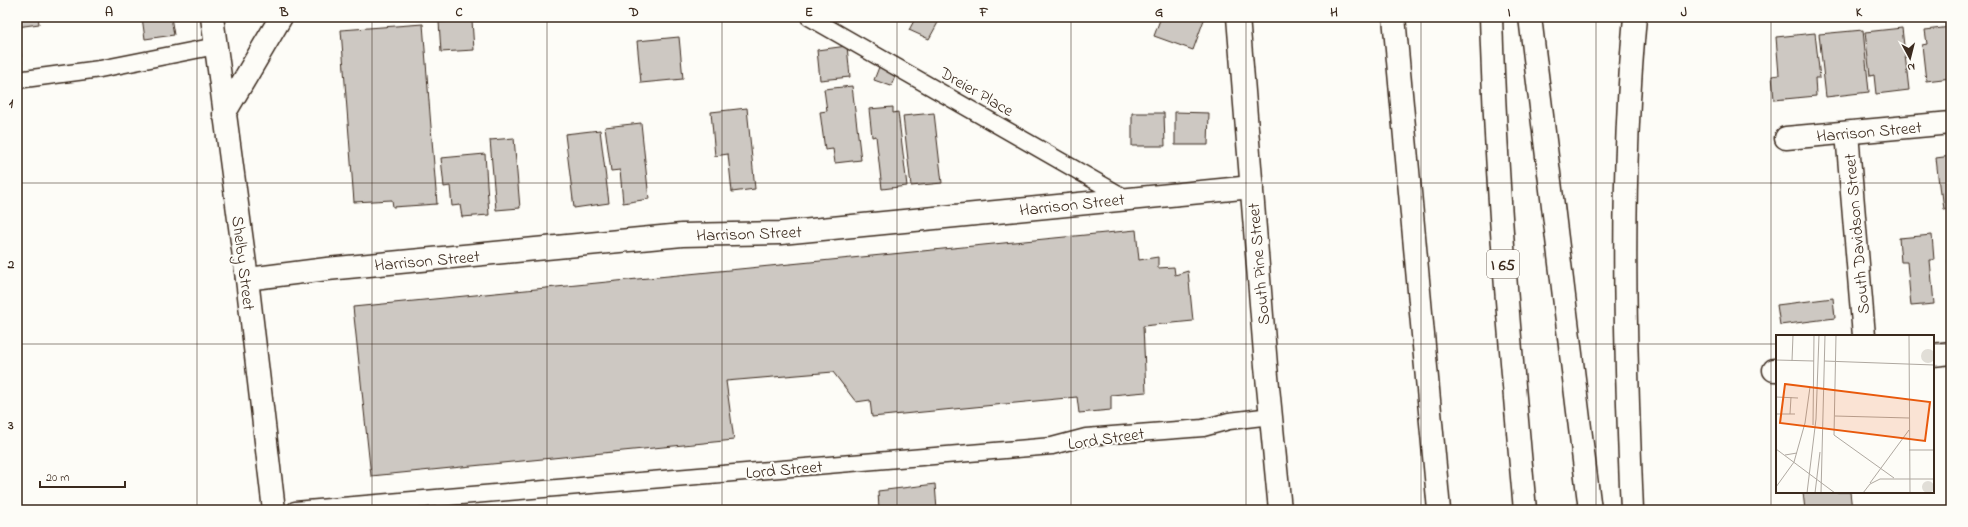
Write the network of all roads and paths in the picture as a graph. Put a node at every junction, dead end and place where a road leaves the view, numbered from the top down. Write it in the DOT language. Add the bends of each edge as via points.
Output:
graph roads {
  1 [pos="212,17"];
  2 [pos="281,17"];
  3 [pos="809,17"];
  4 [pos="1238,17"];
  5 [pos="1394,17"];
  6 [pos="1491,17"];
  7 [pos="1530,17"];
  8 [pos="1635,17"];
  9 [pos="216,46"];
  10 [pos="17,80"];
  11 [pos="224,114"];
  12 [pos="1951,123"];
  13 [pos="1847,133"];
  14 [pos="1786,138"];
  15 [pos="1252,187"];
  16 [pos="1127,199"];
  17 [pos="247,279"];
  18 [pos="1864,335"];
  19 [pos="1951,354"];
  20 [pos="1934,355"];
  21 [pos="1271,416"];
  22 [pos="274,510"];
  23 [pos="295,510"];
  24 [pos="1280,510"];
  25 [pos="1439,510"];
  26 [pos="1525,510"];
  27 [pos="1590,510"];
  28 [pos="1632,510"];
  1 -- 9 [label="main road, Shelby Street"];
  2 -- 11 [label="main road"];
  3 -- 16 [label="lane, Dreier Place"];
  4 -- 15 [label="main road, South Pine Street"];
  5 -- 25 [label="main road"];
  6 -- 26 [label="main road, I 65" via="1497,175"];
  7 -- 27 [label="main road"];
  8 -- 28 [label="main road" via="1626,198 1626,355"];
  9 -- 10 [label="lane" via="100,69"];
  9 -- 11 [label="main road, Shelby Street"];
  11 -- 17 [label="main road, Shelby Street"];
  12 -- 13 [label="main road, Harrison Street"];
  13 -- 14 [label="main road, Harrison Street"];
  13 -- 18 [label="main road, South Davidson Street"];
  15 -- 16 [label="main road, Harrison Street"];
  15 -- 21 [label="main road, South Pine Street"];
  16 -- 17 [label="main road, Harrison Street" via="781,233 682,235"];
  17 -- 22 [label="main road, Shelby Street"];
  19 -- 20 [label="main road"];
  21 -- 23 [label="lane, Lord Street" via="1203,428 1086,436 1052,446"];
  21 -- 24 [label="main road, South Pine Street"];
}
